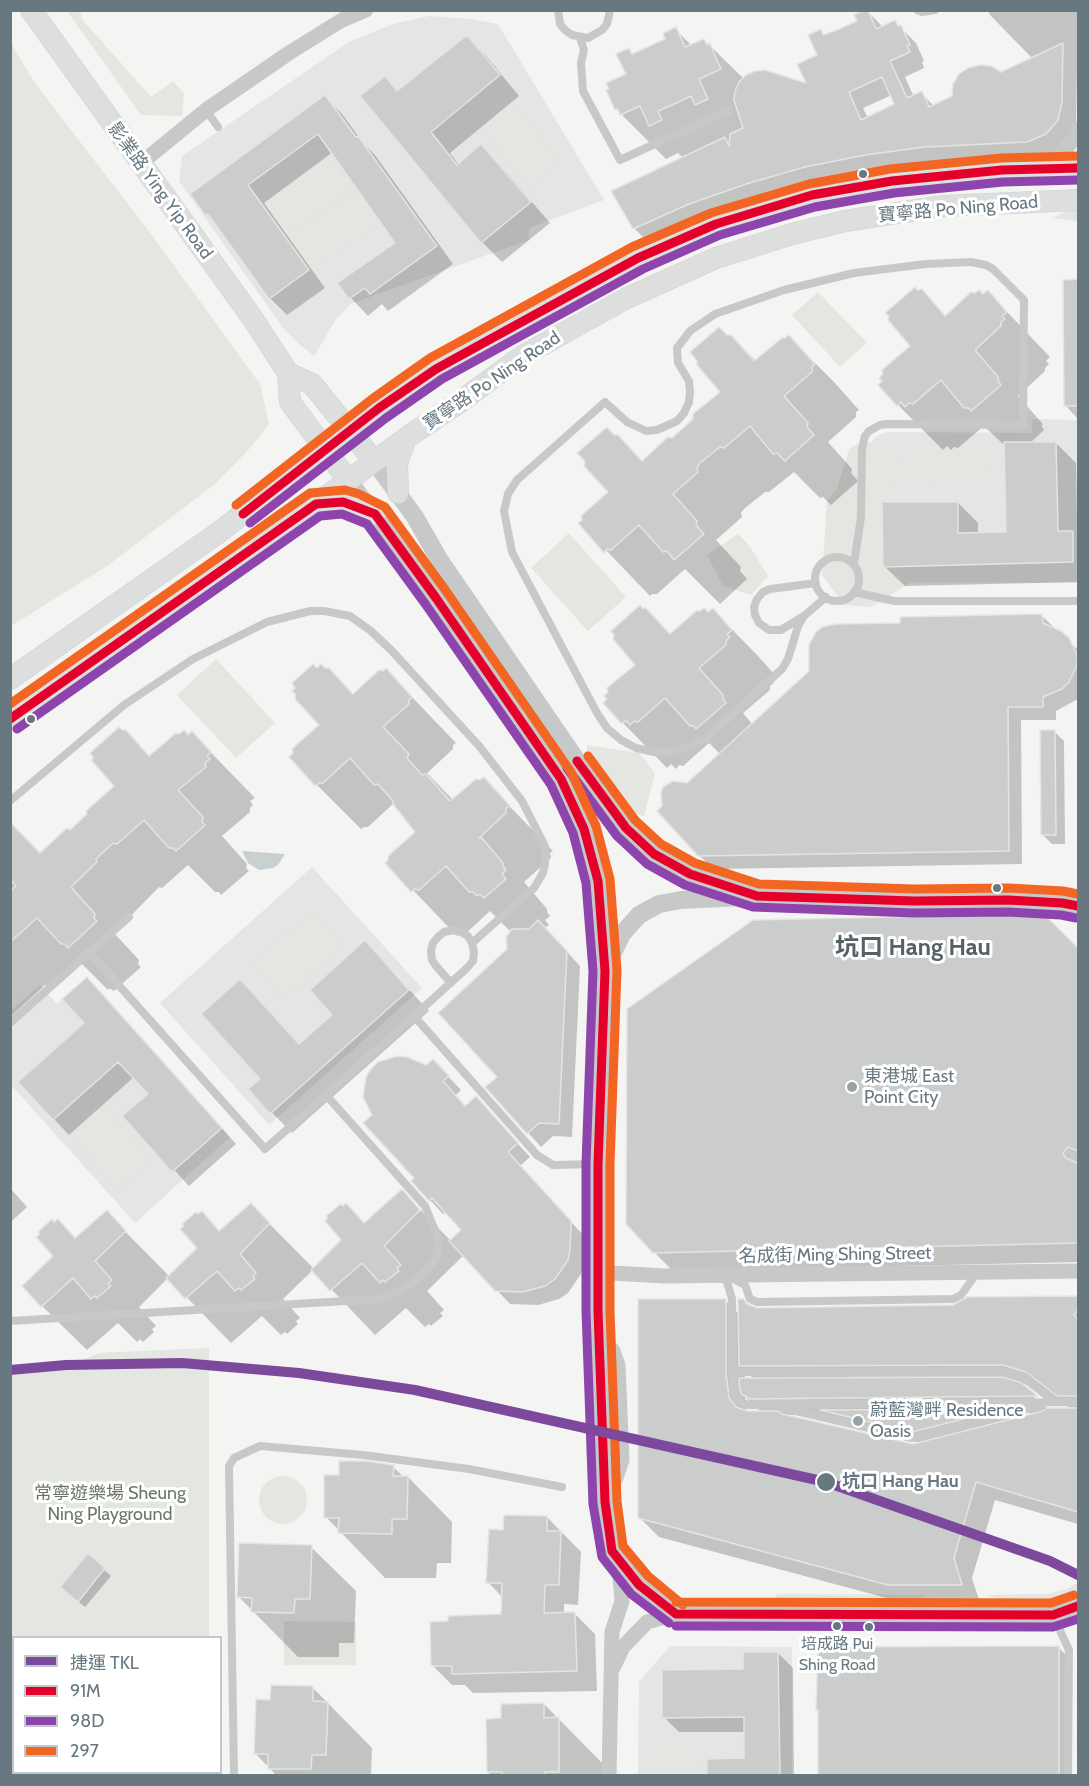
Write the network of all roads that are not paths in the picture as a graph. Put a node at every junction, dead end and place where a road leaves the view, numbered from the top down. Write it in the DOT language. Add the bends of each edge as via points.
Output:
graph roads {
  1 [pos="31,10"];
  2 [pos="366,10"];
  3 [pos="558,10"];
  4 [pos="610,10"];
  5 [pos="917,10"];
  6 [pos="936,10"];
  7 [pos="339,15"];
  8 [pos="580,38"];
  9 [pos="206,110"];
  10 [pos="729,110"];
  11 [pos="218,127"];
  12 [pos="1078,129"];
  13 [pos="140,164"];
  14 [pos="1078,168"];
  15 [pos="1039,169"];
  16 [pos="1078,200"];
  17 [pos="288,373"];
  18 [pos="306,424"];
  19 [pos="350,430"];
  20 [pos="406,438"];
  21 [pos="325,449"];
  22 [pos="374,461"];
  23 [pos="297,470"];
  24 [pos="348,480"];
  25 [pos="398,493"];
  26 [pos="316,504"];
  27 [pos="375,514"];
  28 [pos="854,564"];
  29 [pos="816,583"];
  30 [pos="854,592"];
  31 [pos="826,597"];
  32 [pos="1078,601"];
  33 [pos="804,616"];
  34 [pos="10,679"];
  35 [pos="10,719"];
  36 [pos="10,801"];
  37 [pos="757,896"];
  38 [pos="1073,902"];
  39 [pos="129,917"];
  40 [pos="472,943"];
  41 [pos="90,952"];
  42 [pos="605,970"];
  43 [pos="451,983"];
  44 [pos="414,1016"];
  45 [pos="10,1023"];
  46 [pos="326,1095"];
  47 [pos="1069,1153"];
  48 [pos="1078,1157"];
  49 [pos="598,1164"];
  50 [pos="598,1261"];
  51 [pos="1078,1271"];
  52 [pos="977,1273"];
  53 [pos="719,1276"];
  54 [pos="10,1321"];
  55 [pos="732,1372"];
  56 [pos="1055,1402"];
  57 [pos="1078,1402"];
  58 [pos="770,1405"];
  59 [pos="562,1487"];
  60 [pos="612,1551"];
  61 [pos="1078,1606"];
  62 [pos="676,1614"];
  63 [pos="1053,1615"];
  64 [pos="611,1673"];
  65 [pos="234,1776"];
  66 [pos="609,1776"];
  67 [pos="1068,1776"];
  1 -- 13 [label="main road, 影業路 Ying Yip Road"];
  2 -- 7 [label="street"];
  3 -- 8 [label="lane" via="560,24"];
  4 -- 8 [label="lane" via="602,30"];
  5 -- 6 [label="lane"];
  7 -- 9 [label="street"];
  8 -- 10 [label="lane" via="584,50 583,91 620,160"];
  9 -- 11 [label="lane"];
  9 -- 13 [label="street"];
  12 -- 15 [label="street" via="1060,156"];
  13 -- 17 [label="main road, 影業路 Ying Yip Road" via="253,318"];
  14 -- 15 [label="main road, 寶寧路 Po Ning Road"];
  15 -- 19 [label="main road, 寶寧路 Po Ning Road" via="938,175 858,186 812,195 716,224 638,258 436,369"];
  16 -- 20 [label="main road, 寶寧路 Po Ning Road" via="891,213 792,234 716,258 627,298 524,355"];
  17 -- 18 [label="main road, 影業路 Ying Yip Road" via="290,402"];
  17 -- 19 [label="main road, 影業路 Ying Yip Road" via="312,384"];
  18 -- 21 [label="main road, 影業路 Ying Yip Road"];
  18 -- 23 [label="main road" via="305,449"];
  19 -- 21 [label="main road, 寶寧路 Po Ning Road"];
  19 -- 22 [label="main road, 影業路 Ying Yip Road"];
  20 -- 22 [label="main road, 寶寧路 Po Ning Road"];
  20 -- 25 [label="main road" via="397,463"];
  21 -- 23 [label="main road, 寶寧路 Po Ning Road"];
  21 -- 24 [label="main road, 影業路 Ying Yip Road"];
  22 -- 24 [label="main road, 寶寧路 Po Ning Road"];
  22 -- 25 [label="street"];
  23 -- 34 [label="main road, 寶寧路 Po Ning Road" via="218,533"];
  24 -- 26 [label="main road, 寶寧路 Po Ning Road"];
  24 -- 27 [label="street"];
  25 -- 37 [label="street" via="470,605 626,828 654,854 690,874"];
  26 -- 27 [label="main road" via="343,502"];
  26 -- 35 [label="main road, 寶寧路 Po Ning Road"];
  27 -- 42 [label="street" via="561,779 584,829 598,881"];
  28 -- 29 [label="lane" via="842,557 828,559 818,569"];
  28 -- 30 [label="lane" via="859,578"];
  28 -- 33 [label="lane" via="861,517 862,448 869,431 887,424 1023,425 1024,300 986,265 926,264 854,273 783,290 715,314 690,331 677,348 678,363 689,381 690,392 684,413 677,421 657,430 646,430 627,422 605,402 517,480 507,494 504,511 512,552 597,713 607,728 636,748 672,752 705,739 782,669"];
  29 -- 31 [label="lane"];
  29 -- 33 [label="lane" via="770,589 755,603 757,619 769,630 782,630"];
  30 -- 31 [label="lane" via="838,601"];
  30 -- 32 [label="lane" via="894,601"];
  31 -- 33 [label="lane"];
  36 -- 40 [label="lane" via="124,705 193,659 267,622 310,611 337,612 371,631 452,714 522,801 544,846 543,873 534,888"];
  37 -- 38 [label="street"];
  37 -- 42 [label="street" via="659,904 639,915 622,934"];
  39 -- 41 [label="lane"];
  40 -- 43 [label="lane" via="472,961"];
  40 -- 43 [label="lane" via="468,936 453,930 444,932 433,943 432,960"];
  41 -- 45 [label="lane"];
  41 -- 46 [label="lane" via="265,1149"];
  42 -- 49 [label="street"];
  43 -- 44 [label="lane"];
  44 -- 46 [label="lane"];
  44 -- 49 [label="lane" via="537,1155 553,1165"];
  46 -- 54 [label="lane" via="425,1206 439,1240 436,1258 422,1276 379,1299"];
  47 -- 48 [label="lane"];
  49 -- 50 [label="street"];
  50 -- 53 [label="street, 名成街 Ming Shing Street" via="603,1270 612,1273"];
  50 -- 60 [label="street" via="605,1502"];
  51 -- 52 [label="street, 名成街 Ming Shing Street"];
  52 -- 53 [label="street, 名成街 Ming Shing Street"];
  52 -- 53 [label="lane" via="961,1295 953,1299 786,1302 757,1302 750,1299 745,1285 738,1280"];
  53 -- 55 [label="lane" via="731,1292"];
  55 -- 56 [label="lane" via="1003,1371 1023,1377"];
  55 -- 58 [label="lane" via="735,1397 740,1402 749,1406"];
  56 -- 57 [label="lane"];
  56 -- 58 [label="lane"];
  56 -- 58 [label="lane" via="912,1438"];
  59 -- 65 [label="lane" via="469,1469 363,1455 260,1446 234,1458 230,1466"];
  60 -- 62 [label="street" via="639,1585"];
  60 -- 64 [label="street" via="622,1601 612,1632"];
  61 -- 63 [label="street"];
  62 -- 63 [label="street"];
  62 -- 64 [label="street" via="647,1622 634,1633"];
  63 -- 67 [label="lane" via="1069,1650"];
  64 -- 66 [label="street"];
}
